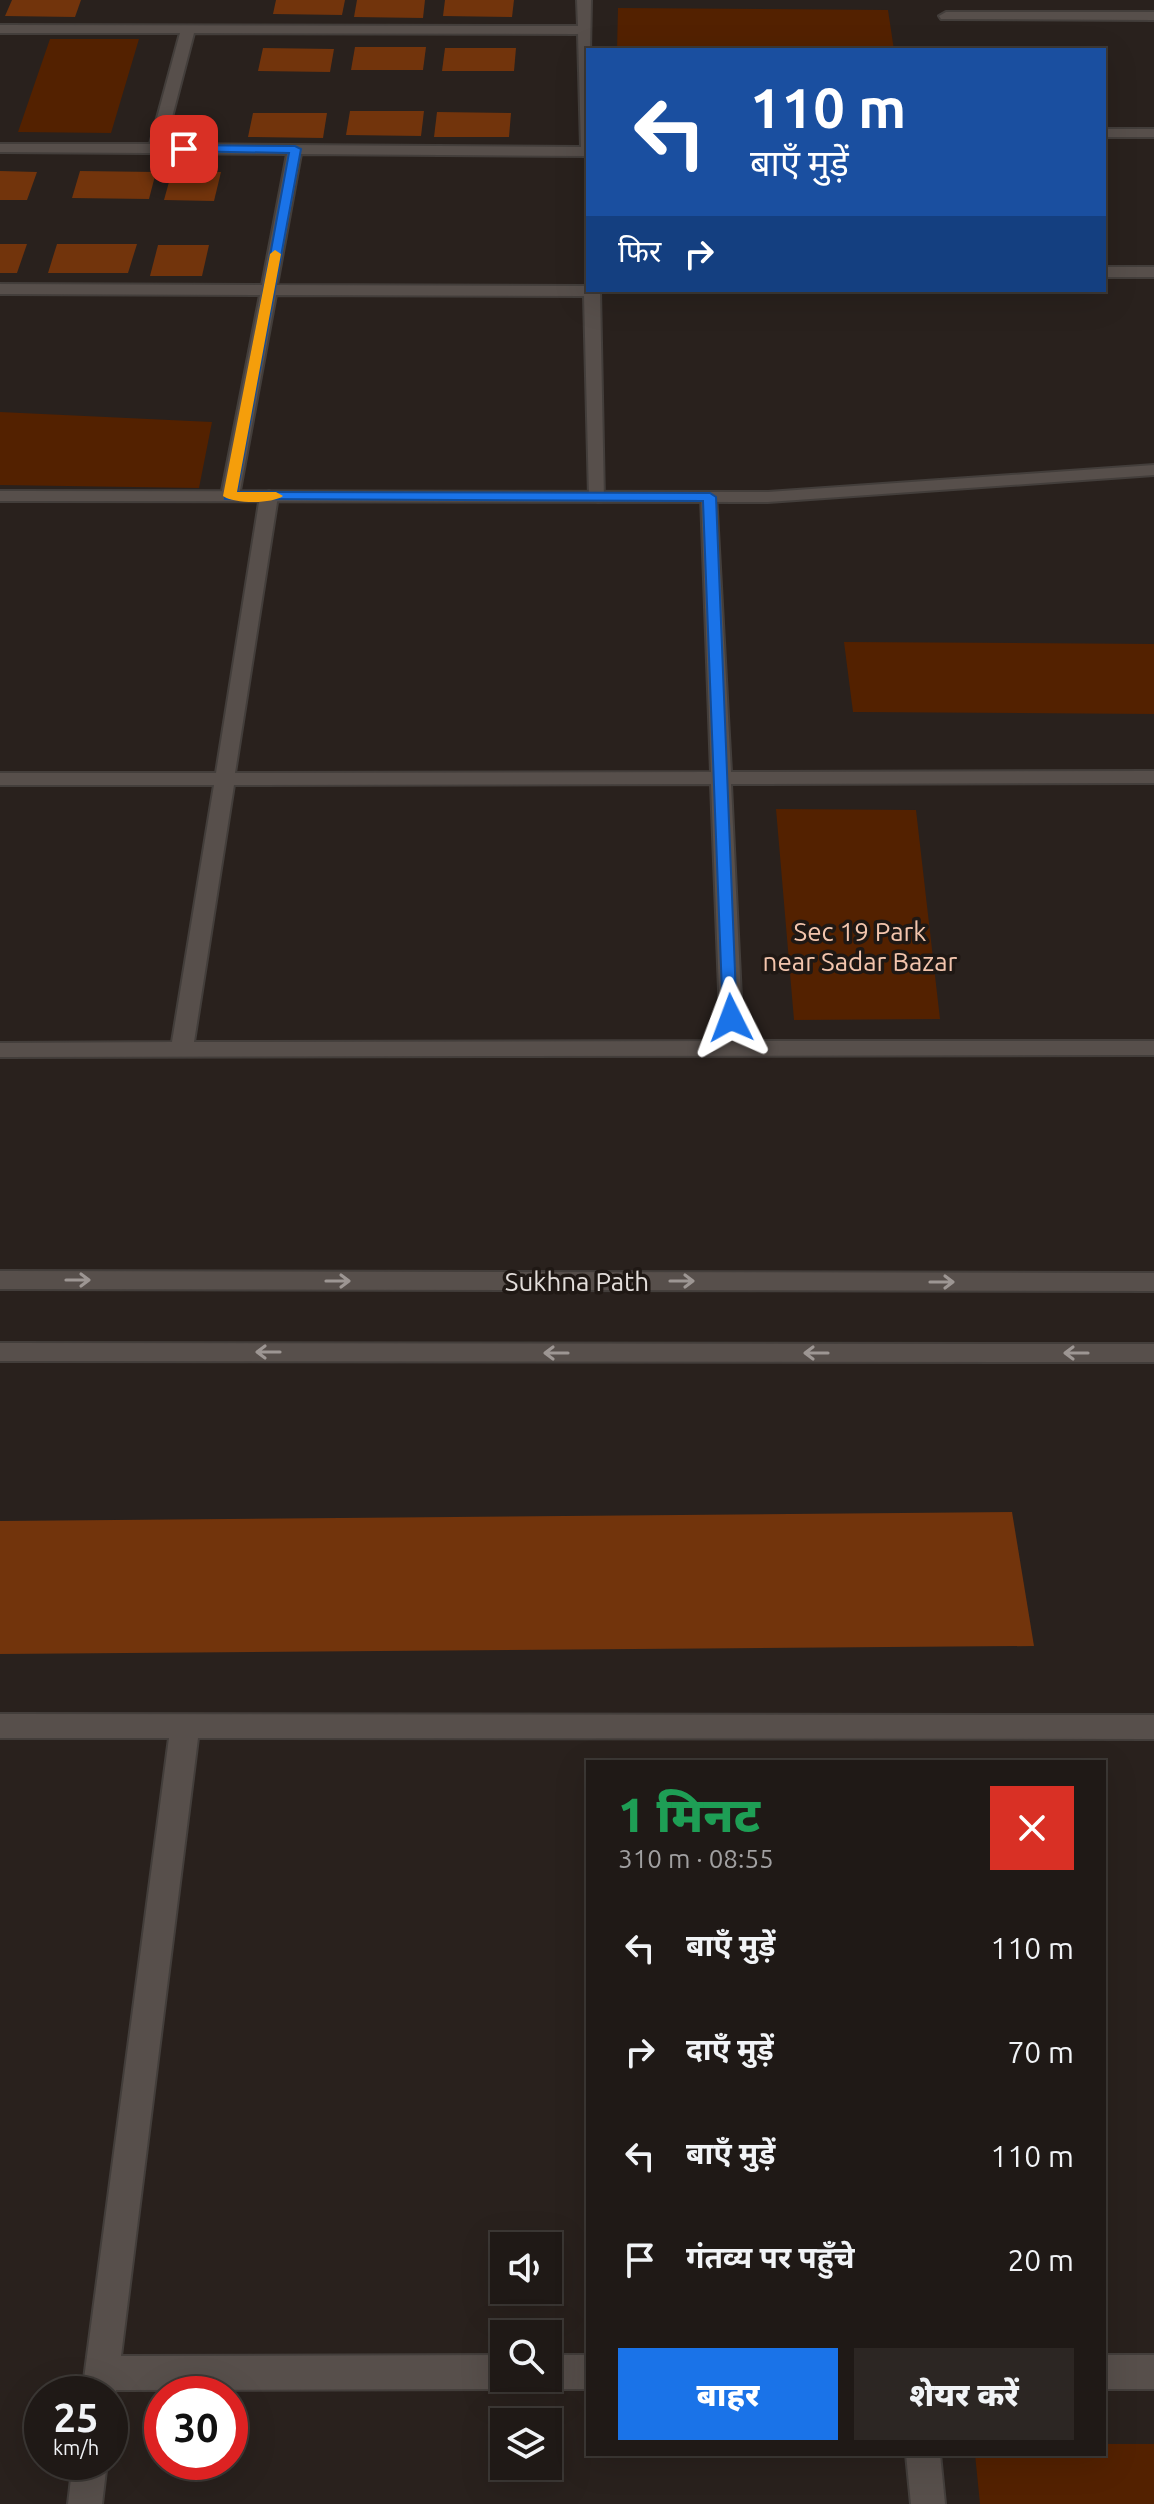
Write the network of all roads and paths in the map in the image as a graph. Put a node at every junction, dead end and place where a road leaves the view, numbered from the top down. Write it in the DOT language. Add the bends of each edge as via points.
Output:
graph roads {
  1 [pos="584,0"];
  2 [pos="946,16"];
  3 [pos="1154,16"];
  4 [pos="0,29"];
  5 [pos="188,29"];
  6 [pos="584,30"];
  7 [pos="586,91"];
  8 [pos="1106,133"];
  9 [pos="1154,133"];
  10 [pos="0,148"];
  11 [pos="156,149"];
  12 [pos="295,149"];
  13 [pos="586,152"];
  14 [pos="1106,272"];
  15 [pos="1154,272"];
  16 [pos="0,289"];
  17 [pos="269,290"];
  18 [pos="586,290"];
  19 [pos="592,292"];
  20 [pos="1154,470"];
  21 [pos="0,496"];
  22 [pos="230,496"];
  23 [pos="269,496"];
  24 [pos="598,497"];
  25 [pos="710,497"];
  26 [pos="1154,777"];
  27 [pos="721,778"];
  28 [pos="0,779"];
  29 [pos="225,779"];
  30 [pos="732,1048"];
  31 [pos="1154,1048"];
  32 [pos="182,1049"];
  33 [pos="0,1050"];
  34 [pos="0,1280"];
  35 [pos="1154,1282"];
  36 [pos="0,1352"];
  37 [pos="1154,1353"];
  38 [pos="0,1726"];
  39 [pos="185,1726"];
  40 [pos="1154,1727"];
  41 [pos="490,2372"];
  42 [pos="562,2372"];
  43 [pos="586,2372"];
  44 [pos="1106,2372"];
  45 [pos="1154,2372"];
  46 [pos="102,2376"];
  47 [pos="128,2382"];
  48 [pos="923,2456"];
  49 [pos="88,2480"];
  50 [pos="85,2504"];
  51 [pos="928,2504"];
  1 -- 6 [label="street"];
  2 -- 3 [label="street"];
  4 -- 5 [label="street"];
  5 -- 6 [label="street"];
  5 -- 11 [label="street"];
  6 -- 7 [label="street"];
  8 -- 9 [label="street"];
  10 -- 11 [label="street"];
  11 -- 12 [label="street"];
  12 -- 13 [label="street"];
  12 -- 17 [label="street"];
  14 -- 15 [label="street"];
  16 -- 17 [label="street"];
  17 -- 18 [label="street"];
  17 -- 22 [label="street"];
  19 -- 24 [label="street"];
  20 -- 25 [label="street"];
  21 -- 22 [label="street"];
  22 -- 23 [label="street"];
  23 -- 24 [label="street"];
  23 -- 29 [label="street"];
  24 -- 25 [label="street"];
  25 -- 27 [label="street"];
  26 -- 27 [label="street"];
  27 -- 29 [label="street"];
  27 -- 30 [label="street"];
  28 -- 29 [label="street"];
  29 -- 32 [label="street"];
  30 -- 31 [label="street"];
  30 -- 32 [label="street"];
  32 -- 33 [label="street"];
  34 -- 35 [label="street, Sukhna Path, one-way"];
  37 -- 36 [label="street, one-way"];
  38 -- 39 [label="street"];
  39 -- 40 [label="street"];
  39 -- 46 [label="street"];
  41 -- 47 [label="street"];
  42 -- 43 [label="street"];
  44 -- 45 [label="street"];
  48 -- 51 [label="street"];
  49 -- 50 [label="street"];
}
